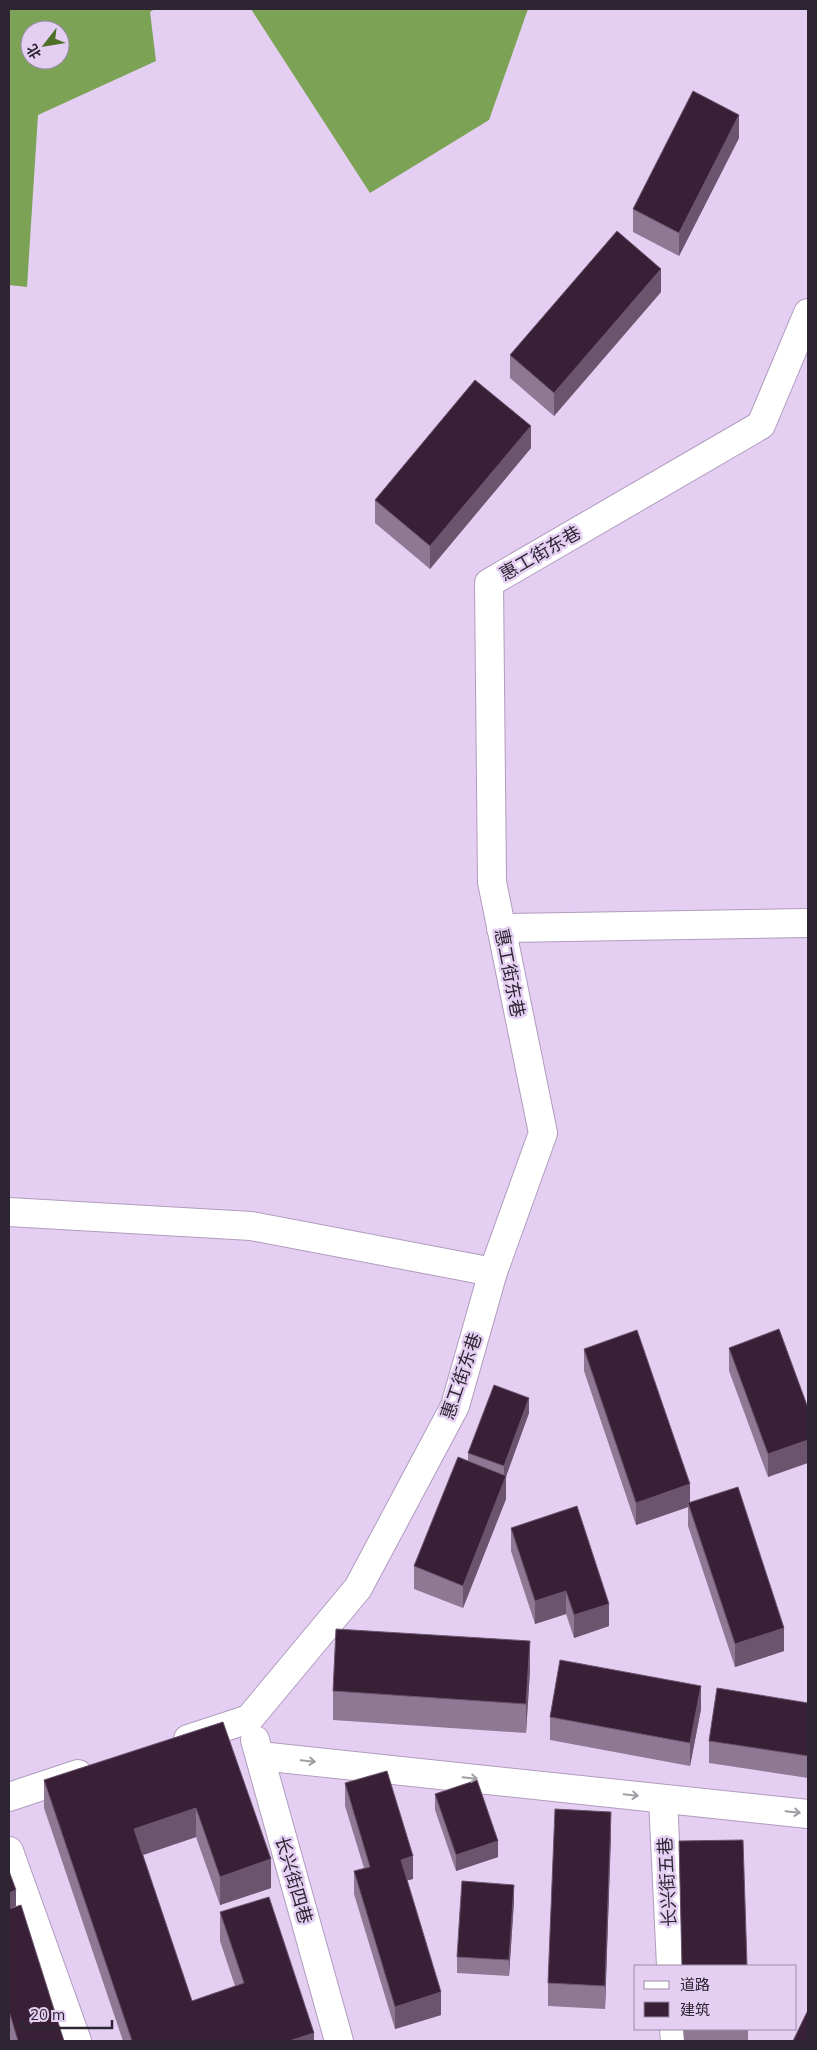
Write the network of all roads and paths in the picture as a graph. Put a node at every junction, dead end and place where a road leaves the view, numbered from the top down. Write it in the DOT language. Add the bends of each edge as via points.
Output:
graph roads {
  1 [pos="808,312"];
  2 [pos="808,923"];
  3 [pos="501,928"];
  4 [pos="9,1212"];
  5 [pos="493,1272"];
  6 [pos="249,1719"];
  7 [pos="166,1746"];
  8 [pos="260,1756"];
  9 [pos="101,1767"];
  10 [pos="9,1797"];
  11 [pos="663,1798"];
  12 [pos="808,1814"];
  13 [pos="9,1850"];
  14 [pos="671,1965"];
  15 [pos="77,2041"];
  16 [pos="339,2041"];
  1 -- 3 [label="street, 惠工街东巷" via="761,425 489,583 492,882"];
  2 -- 3 [label="street"];
  3 -- 5 [label="street, 惠工街东巷" via="543,1133"];
  4 -- 5 [label="street" via="251,1226"];
  5 -- 6 [label="street, 惠工街东巷" via="455,1406 358,1588"];
  6 -- 7 [label="street"];
  6 -- 8 [label="street, 长兴街四巷"];
  8 -- 11 [label="street, one-way"];
  8 -- 16 [label="street, 长兴街四巷"];
  9 -- 10 [label="street"];
  11 -- 12 [label="street, one-way"];
  11 -- 14 [label="street, 长兴街五巷"];
  13 -- 15 [label="street"];
}
